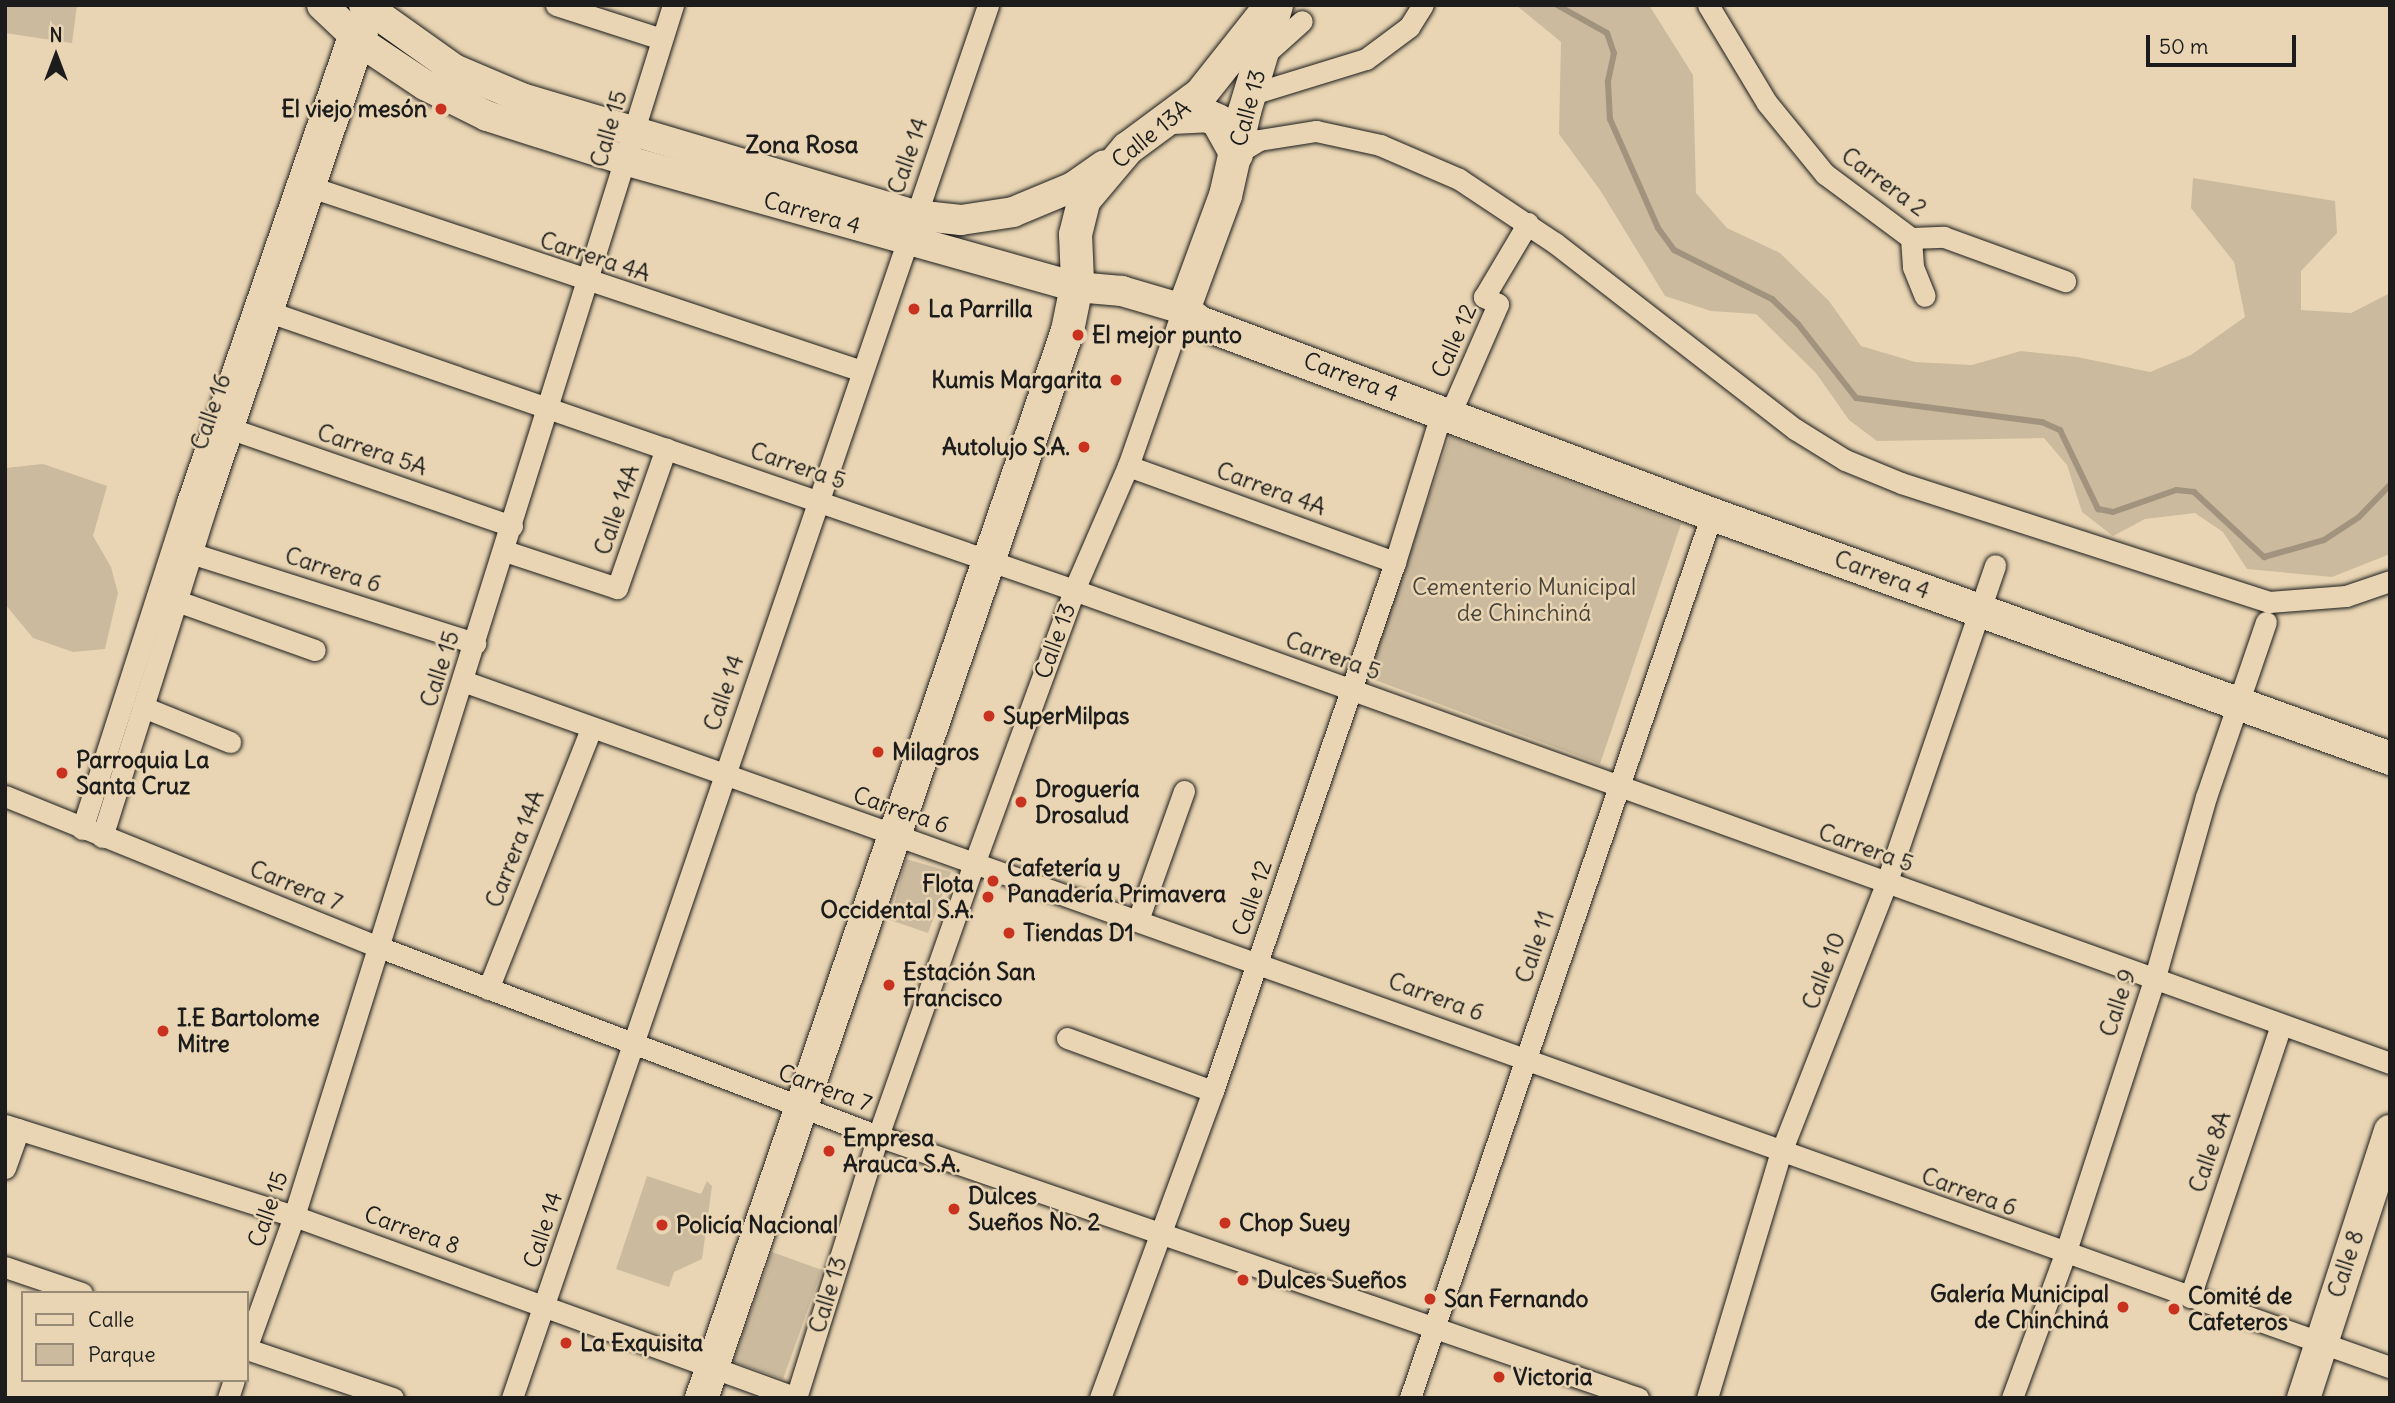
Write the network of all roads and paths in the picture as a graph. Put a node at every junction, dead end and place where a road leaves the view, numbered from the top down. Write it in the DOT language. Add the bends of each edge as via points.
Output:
graph roads {
  1 [pos="322,5"];
  2 [pos="556,5"];
  3 [pos="673,5"];
  4 [pos="988,5"];
  5 [pos="1270,5"];
  6 [pos="1423,5"];
  7 [pos="1718,9"];
  8 [pos="1289,13"];
  9 [pos="364,17"];
  10 [pos="662,39"];
  11 [pos="1252,94"];
  12 [pos="1172,117"];
  13 [pos="637,131"];
  14 [pos="1128,148"];
  15 [pos="1236,154"];
  16 [pos="628,161"];
  17 [pos="314,188"];
  18 [pos="1528,223"];
  19 [pos="910,228"];
  20 [pos="1911,238"];
  21 [pos="2064,281"];
  22 [pos="589,283"];
  23 [pos="1076,288"];
  24 [pos="1925,296"];
  25 [pos="1183,309"];
  26 [pos="263,310"];
  27 [pos="862,371"];
  28 [pos="550,408"];
  29 [pos="1446,412"];
  30 [pos="224,426"];
  31 [pos="666,448"];
  32 [pos="1128,466"];
  33 [pos="817,501"];
  34 [pos="1712,514"];
  35 [pos="512,526"];
  36 [pos="182,550"];
  37 [pos="505,551"];
  38 [pos="989,561"];
  39 [pos="1395,562"];
  40 [pos="1995,565"];
  41 [pos="2390,581"];
  42 [pos="1074,590"];
  43 [pos="167,597"];
  44 [pos="1983,611"];
  45 [pos="2266,622"];
  46 [pos="475,643"];
  47 [pos="315,650"];
  48 [pos="463,681"];
  49 [pos="1351,690"];
  50 [pos="2238,704"];
  51 [pos="143,707"];
  52 [pos="591,729"];
  53 [pos="230,743"];
  54 [pos="2390,758"];
  55 [pos="724,775"];
  56 [pos="1618,783"];
  57 [pos="1184,790"];
  58 [pos="5,796"];
  59 [pos="92,833"];
  60 [pos="894,836"];
  61 [pos="974,864"];
  62 [pos="1886,884"];
  63 [pos="1138,920"];
  64 [pos="379,947"];
  65 [pos="1258,961"];
  66 [pos="2155,977"];
  67 [pos="488,989"];
  68 [pos="2281,1025"];
  69 [pos="1067,1038"];
  70 [pos="632,1043"];
  71 [pos="1526,1056"];
  72 [pos="2390,1063"];
  73 [pos="1213,1091"];
  74 [pos="799,1107"];
  75 [pos="12,1127"];
  76 [pos="2390,1131"];
  77 [pos="878,1136"];
  78 [pos="1781,1152"];
  79 [pos="5,1168"];
  80 [pos="295,1216"];
  81 [pos="1162,1235"];
  82 [pos="2064,1254"];
  83 [pos="5,1267"];
  84 [pos="76,1291"];
  85 [pos="2190,1297"];
  86 [pos="545,1306"];
  87 [pos="1436,1329"];
  88 [pos="2321,1343"];
  89 [pos="248,1344"];
  90 [pos="248,1347"];
  91 [pos="712,1366"];
  92 [pos="2390,1367"];
  93 [pos="393,1398"];
  94 [pos="512,1398"];
  95 [pos="701,1398"];
  96 [pos="797,1398"];
  97 [pos="1100,1398"];
  98 [pos="1410,1398"];
  99 [pos="1638,1398"];
  100 [pos="1707,1398"];
  101 [pos="2012,1398"];
  102 [pos="2303,1398"];
  1 -- 9 [label="main road, Carrera 4"];
  2 -- 10 [label="street"];
  3 -- 10 [label="street, Calle 15"];
  4 -- 19 [label="street, Calle 14"];
  5 -- 12 [label="main road, Calle 13A" via="1210,83"];
  6 -- 11 [label="street" via="1409,27 1366,59"];
  7 -- 20 [label="street, Carrera 2" via="1768,103 1825,174"];
  8 -- 11 [label="main road, Calle 13" via="1261,58"];
  9 -- 13 [label="main road, Carrera 4" via="490,86"];
  9 -- 16 [label="main road, Carrera 4" via="454,102"];
  9 -- 17 [label="street, Calle 16"];
  9 -- 26 [label="street, Calle 16"];
  10 -- 13 [label="street, Calle 15"];
  11 -- 15 [label="main road, Calle 13"];
  12 -- 14 [label="main road, Calle 13A"];
  12 -- 15 [label="main road" via="1206,115 1217,120"];
  13 -- 16 [label="street, Calle 15"];
  13 -- 19 [label="main road, Carrera 4"];
  14 -- 19 [label="main road, Carrera 4" via="1073,187 1013,212"];
  14 -- 23 [label="main road, Calle 13A" via="1084,199 1075,234"];
  15 -- 18 [label="street" via="1259,140 1285,133 1344,135 1423,161"];
  15 -- 25 [label="main road, Calle 13" via="1226,195"];
  16 -- 19 [label="main road, Carrera 4"];
  16 -- 22 [label="street, Calle 15"];
  17 -- 22 [label="street, Carrera 4A"];
  17 -- 26 [label="street, Calle 16"];
  18 -- 29 [label="street, Calle 12" via="1484,297 1498,304"];
  18 -- 41 [label="street" via="1795,429 1870,471 2269,602 2346,596"];
  19 -- 23 [label="main road, Carrera 4"];
  19 -- 27 [label="street, Calle 14"];
  20 -- 21 [label="street, Carrera 2" via="1944,237"];
  20 -- 24 [label="street" via="1913,267"];
  22 -- 27 [label="street, Carrera 4A"];
  22 -- 28 [label="street, Calle 15"];
  23 -- 25 [label="main road, Carrera 4" via="1122,291"];
  23 -- 38 [label="main road, Calle 13A" via="1070,321"];
  25 -- 29 [label="main road, Carrera 4" via="1199,322"];
  25 -- 32 [label="street, Calle 13"];
  26 -- 28 [label="street, Carrera 5"];
  26 -- 30 [label="street, Calle 16"];
  27 -- 33 [label="street, Calle 14"];
  28 -- 31 [label="street, Carrera 5"];
  28 -- 35 [label="street, Calle 15"];
  29 -- 34 [label="main road, Carrera 4"];
  29 -- 39 [label="street, Calle 12"];
  30 -- 35 [label="street, Carrera 5A"];
  30 -- 36 [label="street, Calle 16"];
  31 -- 33 [label="street, Carrera 5"];
  31 -- 37 [label="street, Calle 14A" via="617,588"];
  32 -- 39 [label="street, Carrera 4A"];
  32 -- 42 [label="street, Calle 13"];
  33 -- 38 [label="street, Carrera 5"];
  33 -- 55 [label="street, Calle 14"];
  34 -- 44 [label="main road, Carrera 4"];
  34 -- 56 [label="street, Calle 11"];
  35 -- 37 [label="street, Calle 15"];
  36 -- 43 [label="street, Calle 16"];
  36 -- 46 [label="street, Carrera 6"];
  37 -- 46 [label="street, Calle 15"];
  38 -- 42 [label="street, Carrera 5"];
  38 -- 60 [label="main road, Calle 13A"];
  39 -- 49 [label="street, Calle 12"];
  40 -- 44 [label="street, Calle 10"];
  42 -- 49 [label="street, Carrera 5"];
  42 -- 61 [label="street, Calle 13"];
  43 -- 47 [label="street"];
  43 -- 51 [label="street, Calle 16"];
  43 -- 59 [label="street, Calle 16"];
  44 -- 50 [label="main road, Carrera 4"];
  44 -- 62 [label="street, Calle 10"];
  45 -- 50 [label="street, Calle 9"];
  46 -- 48 [label="street, Calle 15"];
  48 -- 52 [label="street, Carrera 6"];
  48 -- 64 [label="street, Calle 15"];
  49 -- 56 [label="street, Carrera 5"];
  49 -- 65 [label="street, Calle 12"];
  50 -- 54 [label="main road, Carrera 4"];
  50 -- 66 [label="street, Calle 9" via="2206,797"];
  51 -- 53 [label="street"];
  51 -- 59 [label="street, Calle 16"];
  52 -- 55 [label="street, Carrera 6"];
  52 -- 67 [label="street, Carrera 14A"];
  55 -- 60 [label="street, Carrera 6"];
  55 -- 70 [label="street, Calle 14"];
  56 -- 62 [label="street, Carrera 5"];
  56 -- 71 [label="street, Calle 11"];
  57 -- 63 [label="street"];
  58 -- 59 [label="street, Carrera 7"];
  59 -- 64 [label="street, Carrera 7"];
  60 -- 61 [label="street, Carrera 6"];
  60 -- 74 [label="main road, Calle 13A"];
  61 -- 63 [label="street, Carrera 6"];
  61 -- 77 [label="street, Calle 13"];
  62 -- 66 [label="street, Carrera 5"];
  62 -- 78 [label="street, Calle 10"];
  63 -- 65 [label="street, Carrera 6"];
  64 -- 67 [label="street, Carrera 7"];
  64 -- 80 [label="street, Calle 15"];
  65 -- 71 [label="street, Carrera 6"];
  65 -- 73 [label="street, Calle 12"];
  66 -- 68 [label="street, Carrera 5"];
  66 -- 82 [label="street, Calle 9"];
  67 -- 70 [label="street, Carrera 7"];
  68 -- 72 [label="street, Carrera 5"];
  68 -- 85 [label="street, Calle 8A"];
  69 -- 73 [label="street"];
  70 -- 74 [label="street, Carrera 7"];
  70 -- 86 [label="street, Calle 14"];
  71 -- 78 [label="street, Carrera 6"];
  71 -- 87 [label="street, Calle 11"];
  73 -- 81 [label="street, Calle 12"];
  74 -- 77 [label="street, Carrera 7"];
  74 -- 91 [label="main road, Calle 13A"];
  75 -- 79 [label="street"];
  75 -- 80 [label="street, Carrera 8"];
  76 -- 88 [label="main road, Calle 8"];
  77 -- 81 [label="street, Carrera 7"];
  77 -- 96 [label="street, Calle 13"];
  78 -- 82 [label="street, Carrera 6"];
  78 -- 100 [label="street, Calle 10"];
  80 -- 86 [label="street, Carrera 8"];
  80 -- 89 [label="street, Calle 15"];
  81 -- 87 [label="street, Carrera 7"];
  81 -- 97 [label="street, Calle 12"];
  82 -- 85 [label="street, Carrera 6"];
  82 -- 101 [label="street, Calle 9"];
  83 -- 84 [label="street"];
  85 -- 88 [label="street, Carrera 6"];
  86 -- 91 [label="street, Carrera 8"];
  86 -- 94 [label="street, Calle 14"];
  87 -- 98 [label="street, Calle 11"];
  87 -- 99 [label="street, Carrera 7"];
  88 -- 92 [label="street, Carrera 6"];
  88 -- 102 [label="main road, Calle 8"];
  90 -- 93 [label="street"];
  91 -- 95 [label="main road, Calle 13A"];
  91 -- 96 [label="street, Carrera 8"];
}
